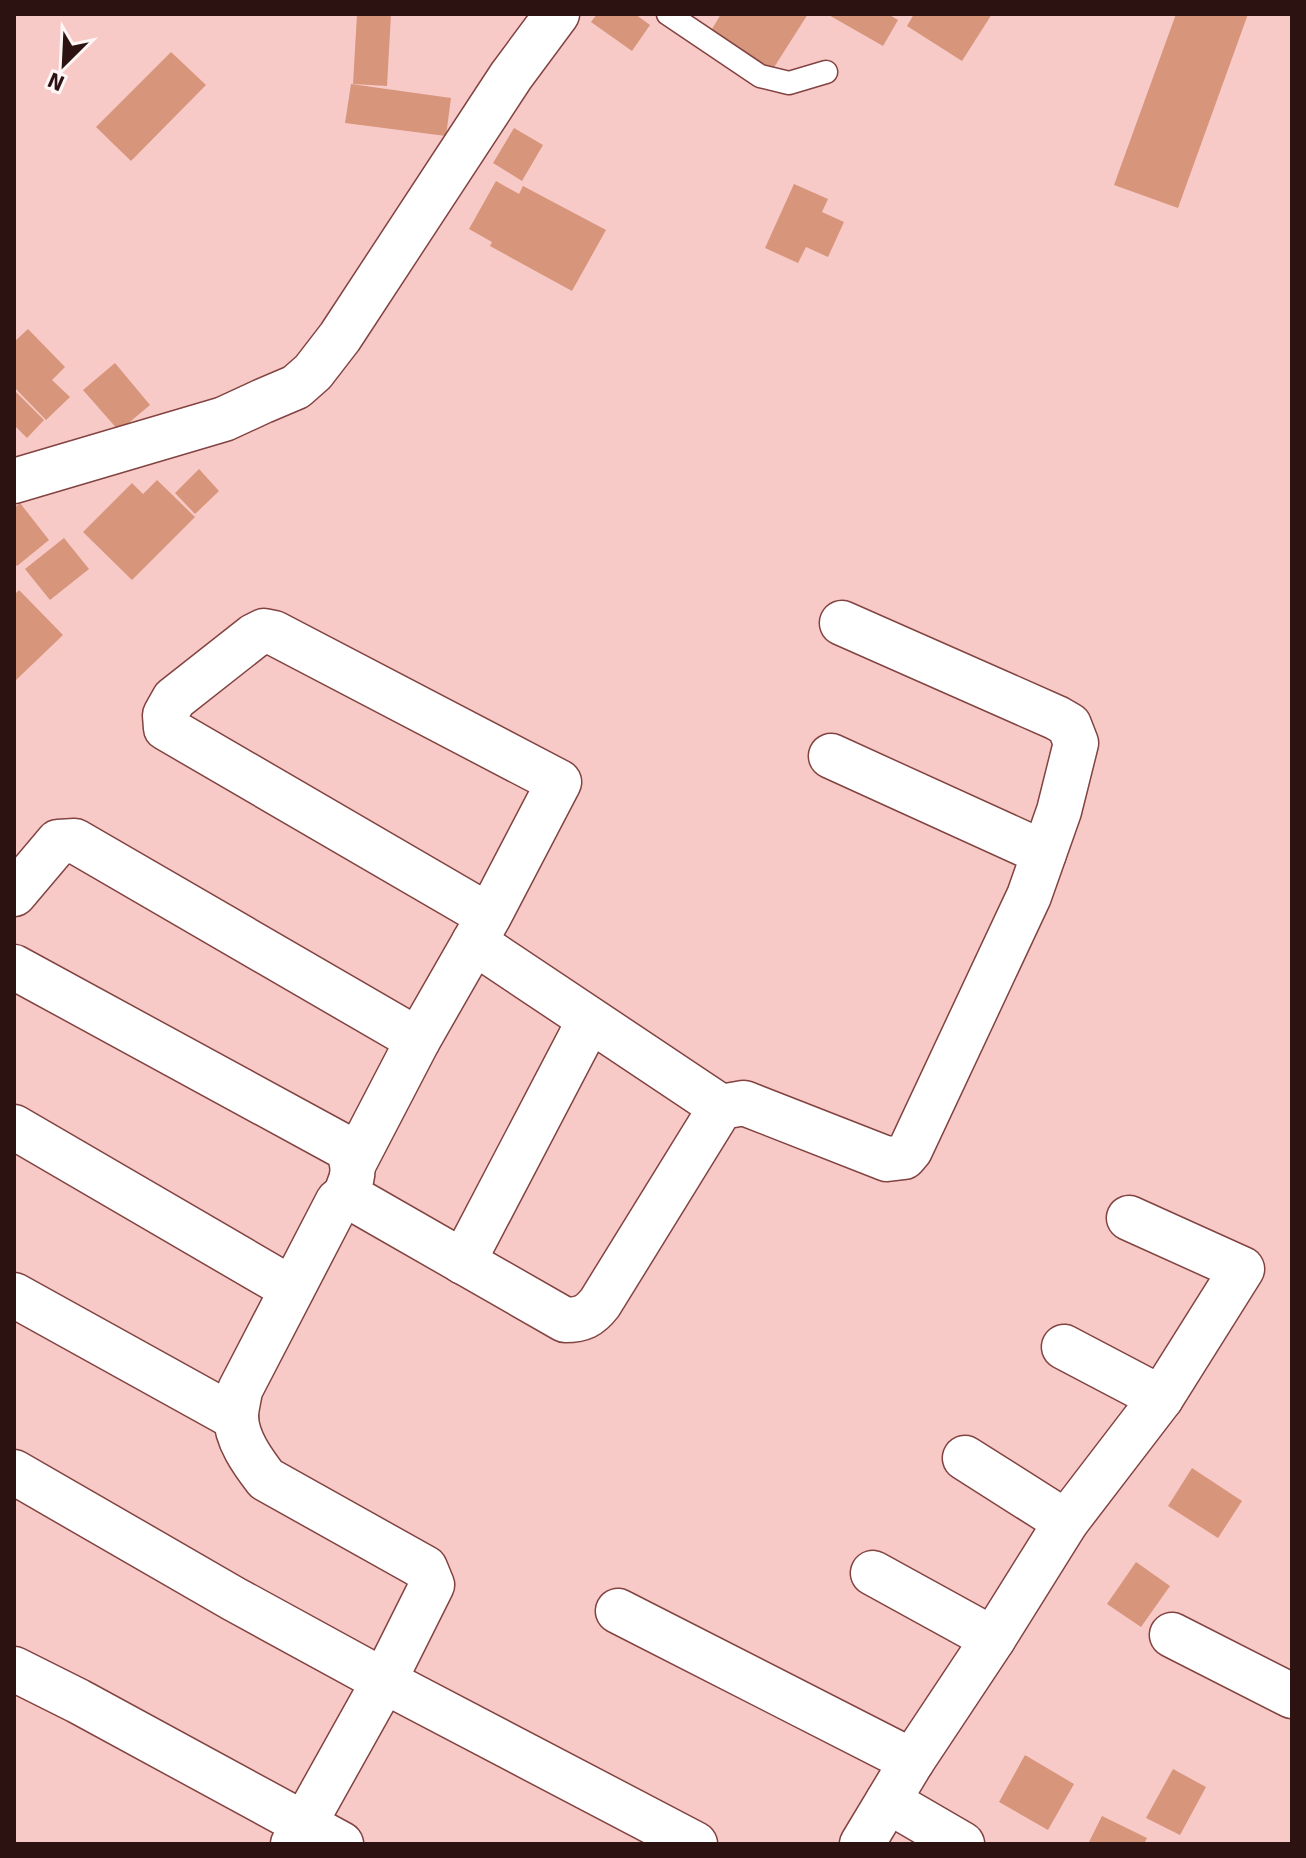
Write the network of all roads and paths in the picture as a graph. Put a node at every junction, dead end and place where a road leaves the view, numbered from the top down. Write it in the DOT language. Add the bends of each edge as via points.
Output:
graph roads {
  1 [pos="557,14"];
  2 [pos="668,14"];
  3 [pos="826,72"];
  4 [pos="14,481"];
  5 [pos="842,623"];
  6 [pos="831,756"];
  7 [pos="1044,853"];
  8 [pos="14,894"];
  9 [pos="481,929"];
  10 [pos="14,967"];
  11 [pos="589,1021"];
  12 [pos="418,1040"];
  13 [pos="721,1107"];
  14 [pos="14,1127"];
  15 [pos="349,1181"];
  16 [pos="1129,1218"];
  17 [pos="463,1262"];
  18 [pos="292,1289"];
  19 [pos="14,1295"];
  20 [pos="1064,1347"];
  21 [pos="1161,1398"];
  22 [pos="236,1418"];
  23 [pos="965,1458"];
  24 [pos="14,1472"];
  25 [pos="1066,1522"];
  26 [pos="873,1573"];
  27 [pos="618,1611"];
  28 [pos="1172,1635"];
  29 [pos="993,1639"];
  30 [pos="14,1669"];
  31 [pos="384,1681"];
  32 [pos="1292,1696"];
  33 [pos="912,1761"];
  34 [pos="888,1801"];
  35 [pos="298,1834"];
  36 [pos="341,1844"];
  37 [pos="695,1844"];
  38 [pos="862,1844"];
  39 [pos="962,1844"];
  1 -- 4 [label="street" via="340,337 296,387 224,419"];
  2 -- 3 [label="lane" via="760,76 789,83"];
  5 -- 7 [label="street" via="1069,725 1076,743"];
  6 -- 7 [label="street"];
  7 -- 13 [label="street" via="1029,896 904,1157 887,1159 744,1103"];
  8 -- 12 [label="street" via="58,842 75,841"];
  9 -- 9 [label="street" via="559,782 274,633 254,636 174,699 165,715 166,728"];
  9 -- 11 [label="street"];
  9 -- 12 [label="street"];
  10 -- 15 [label="street" via="348,1149"];
  11 -- 13 [label="street"];
  11 -- 17 [label="street"];
  12 -- 15 [label="street"];
  13 -- 17 [label="street" via="591,1314 565,1320"];
  14 -- 18 [label="street"];
  15 -- 17 [label="street" via="352,1198"];
  15 -- 18 [label="street"];
  16 -- 21 [label="street" via="1242,1269"];
  18 -- 22 [label="street" via="240,1390"];
  19 -- 22 [label="street"];
  20 -- 21 [label="street"];
  21 -- 25 [label="street"];
  22 -- 31 [label="street" via="244,1444 266,1479 425,1568 432,1585"];
  23 -- 25 [label="street"];
  24 -- 31 [label="street"];
  25 -- 29 [label="street"];
  26 -- 29 [label="street"];
  27 -- 33 [label="street"];
  28 -- 32 [label="street"];
  29 -- 33 [label="street"];
  30 -- 35 [label="street" via="78,1701"];
  31 -- 35 [label="street"];
  31 -- 37 [label="street"];
  33 -- 34 [label="street"];
  34 -- 38 [label="street"];
  34 -- 39 [label="street"];
  35 -- 36 [label="street"];
}
